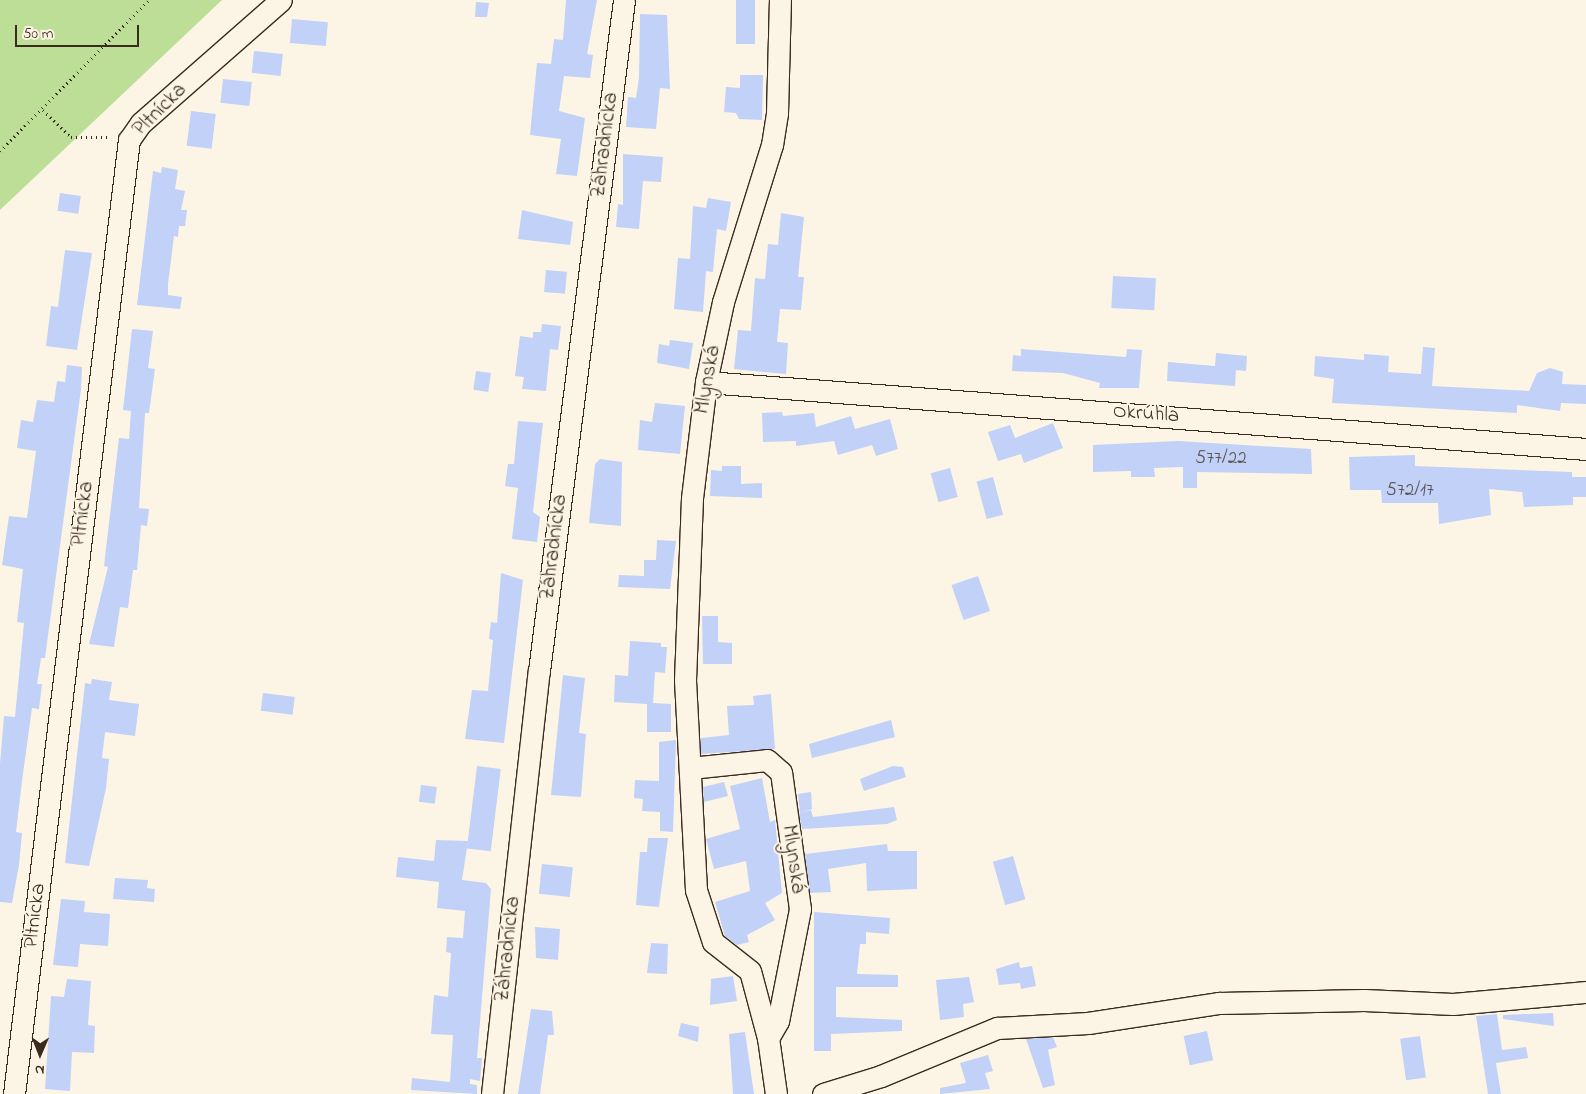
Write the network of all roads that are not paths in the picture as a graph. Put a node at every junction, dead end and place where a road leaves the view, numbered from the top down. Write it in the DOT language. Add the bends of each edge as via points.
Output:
graph roads {
  1 [pos="281,0"];
  2 [pos="624,0"];
  3 [pos="780,0"];
  4 [pos="706,382"];
  5 [pos="1586,450"];
  6 [pos="690,768"];
  7 [pos="1586,992"];
  8 [pos="768,1038"];
  9 [pos="14,1094"];
  10 [pos="492,1094"];
  11 [pos="776,1094"];
  12 [pos="823,1094"];
  1 -- 9 [label="street, Pltnícka" via="141,123 129,140"];
  2 -- 10 [label="street, Záhradnícka" via="539,671"];
  3 -- 4 [label="street, Mlynská" via="777,113 772,145 723,302"];
  4 -- 5 [label="street, Okrúhla"];
  4 -- 6 [label="street, Mlynská" via="692,498 685,680"];
  6 -- 8 [label="street, Mlynská" via="696,890 713,942 750,972"];
  6 -- 8 [label="street, Mlynská" via="766,760 781,772 800,909 778,1021"];
  7 -- 12 [label="street" via="1453,1004 1364,1000 1220,1003 1088,1023 997,1028 881,1076"];
  8 -- 11 [label="street, Mlynská"];
}
